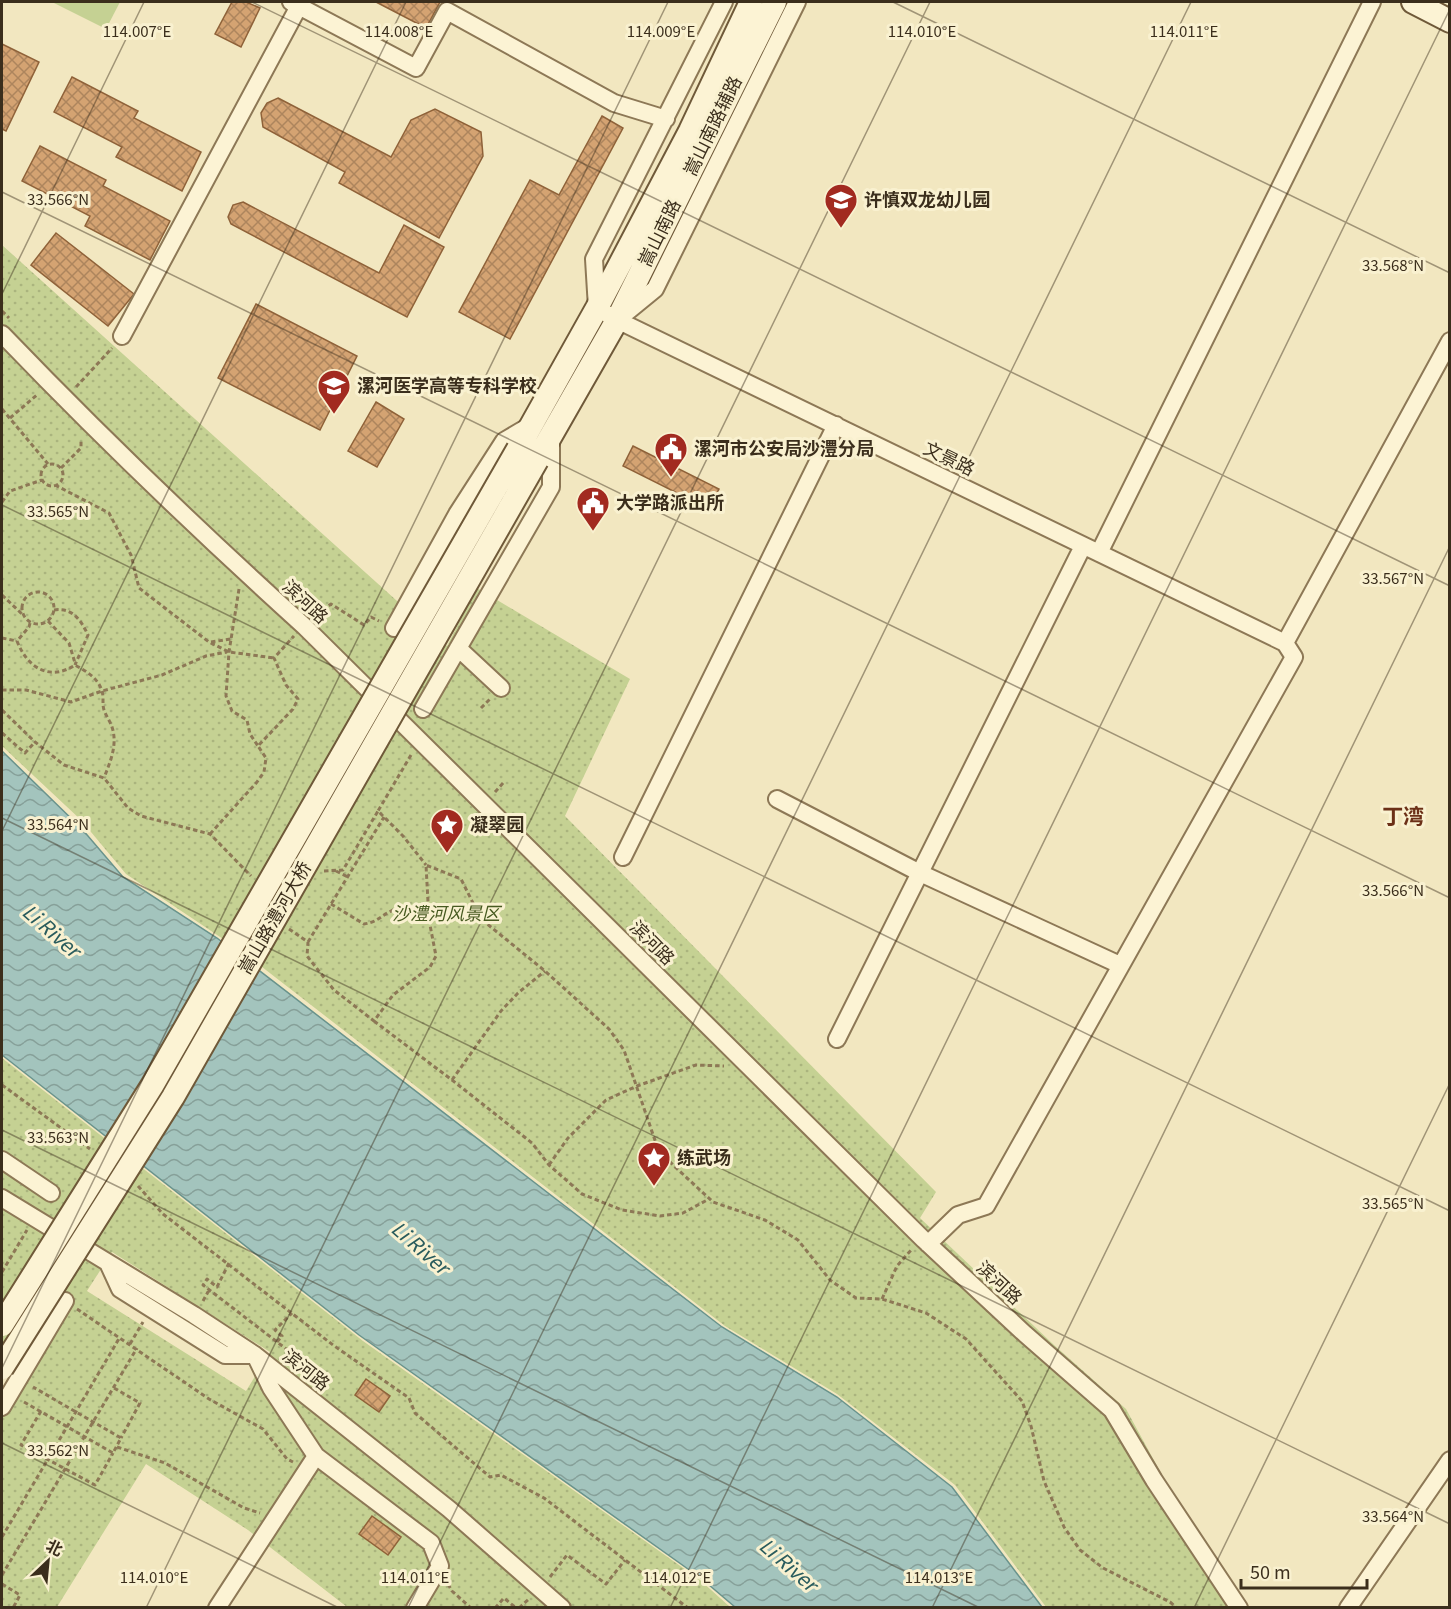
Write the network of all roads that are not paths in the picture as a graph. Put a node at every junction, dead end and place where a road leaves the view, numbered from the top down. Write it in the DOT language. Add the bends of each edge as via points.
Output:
graph roads {
  1 [pos="724,2"];
  2 [pos="751,2"];
  3 [pos="775,2"];
  4 [pos="797,2"];
  5 [pos="1372,2"];
  6 [pos="1413,2"];
  7 [pos="295,4"];
  8 [pos="1449,21"];
  9 [pos="666,119"];
  10 [pos="597,308"];
  11 [pos="617,320"];
  12 [pos="2,334"];
  13 [pos="122,336"];
  14 [pos="1449,341"];
  15 [pos="836,425"];
  16 [pos="542,430"];
  17 [pos="528,455"];
  18 [pos="1083,546"];
  19 [pos="1099,553"];
  20 [pos="394,628"];
  21 [pos="1285,643"];
  22 [pos="458,648"];
  23 [pos="501,688"];
  24 [pos="423,709"];
  25 [pos="777,799"];
  26 [pos="623,857"];
  27 [pos="920,873"];
  28 [pos="1120,965"];
  29 [pos="837,1039"];
  30 [pos="4,1167"];
  31 [pos="51,1193"];
  32 [pos="2,1198"];
  33 [pos="926,1242"];
  34 [pos="108,1263"];
  35 [pos="65,1301"];
  36 [pos="2,1325"];
  37 [pos="255,1355"];
  38 [pos="8,1387"];
  39 [pos="1449,1460"];
  40 [pos="312,1462"];
  41 [pos="217,1608"];
  42 [pos="415,1608"];
  43 [pos="561,1608"];
  44 [pos="1239,1608"];
  45 [pos="1348,1608"];
  1 -- 9 [label="street"];
  2 -- 10 [label="main road, 嵩山南路" via="690,131"];
  3 -- 11 [label="main road, 嵩山南路"];
  4 -- 11 [label="street, 嵩山南路辅路" via="655,289"];
  5 -- 19 [label="street"];
  6 -- 8 [label="main road"];
  7 -- 9 [label="street" via="416,68 447,11 614,103"];
  7 -- 13 [label="street"];
  9 -- 10 [label="street" via="594,259"];
  10 -- 11 [label="street, 文景路"];
  10 -- 16 [label="main road, 嵩山南路"];
  11 -- 15 [label="street, 文景路"];
  11 -- 16 [label="main road, 嵩山南路"];
  12 -- 33 [label="street, 滨河路" via="81,416 304,626"];
  14 -- 21 [label="street"];
  15 -- 18 [label="street, 文景路"];
  15 -- 26 [label="street"];
  16 -- 17 [label="main road, 嵩山南路"];
  16 -- 20 [label="street" via="504,441 457,514"];
  16 -- 22 [label="street" via="551,487"];
  17 -- 36 [label="main road, 嵩山路澧河大桥, bridge" via="152,1086"];
  17 -- 38 [label="main road, 嵩山路澧河大桥, bridge"];
  18 -- 19 [label="street, 文景路"];
  18 -- 27 [label="street"];
  19 -- 21 [label="street, 文景路"];
  21 -- 28 [label="street" via="1294,657"];
  22 -- 23 [label="street"];
  22 -- 24 [label="street"];
  25 -- 27 [label="street"];
  27 -- 28 [label="street"];
  27 -- 29 [label="street"];
  28 -- 33 [label="street" via="986,1206 958,1215"];
  30 -- 31 [label="street"];
  32 -- 34 [label="street, 滨河路"];
  33 -- 44 [label="street, 滨河路" via="1112,1410"];
  34 -- 37 [label="street, 滨河路"];
  34 -- 37 [label="street" via="120,1289 151,1309 225,1355"];
  35 -- 38 [label="street"];
  37 -- 40 [label="street"];
  37 -- 43 [label="street, 滨河路" via="449,1509"];
  39 -- 45 [label="street"];
  40 -- 41 [label="street"];
  40 -- 42 [label="street" via="431,1543 440,1566"];
}
